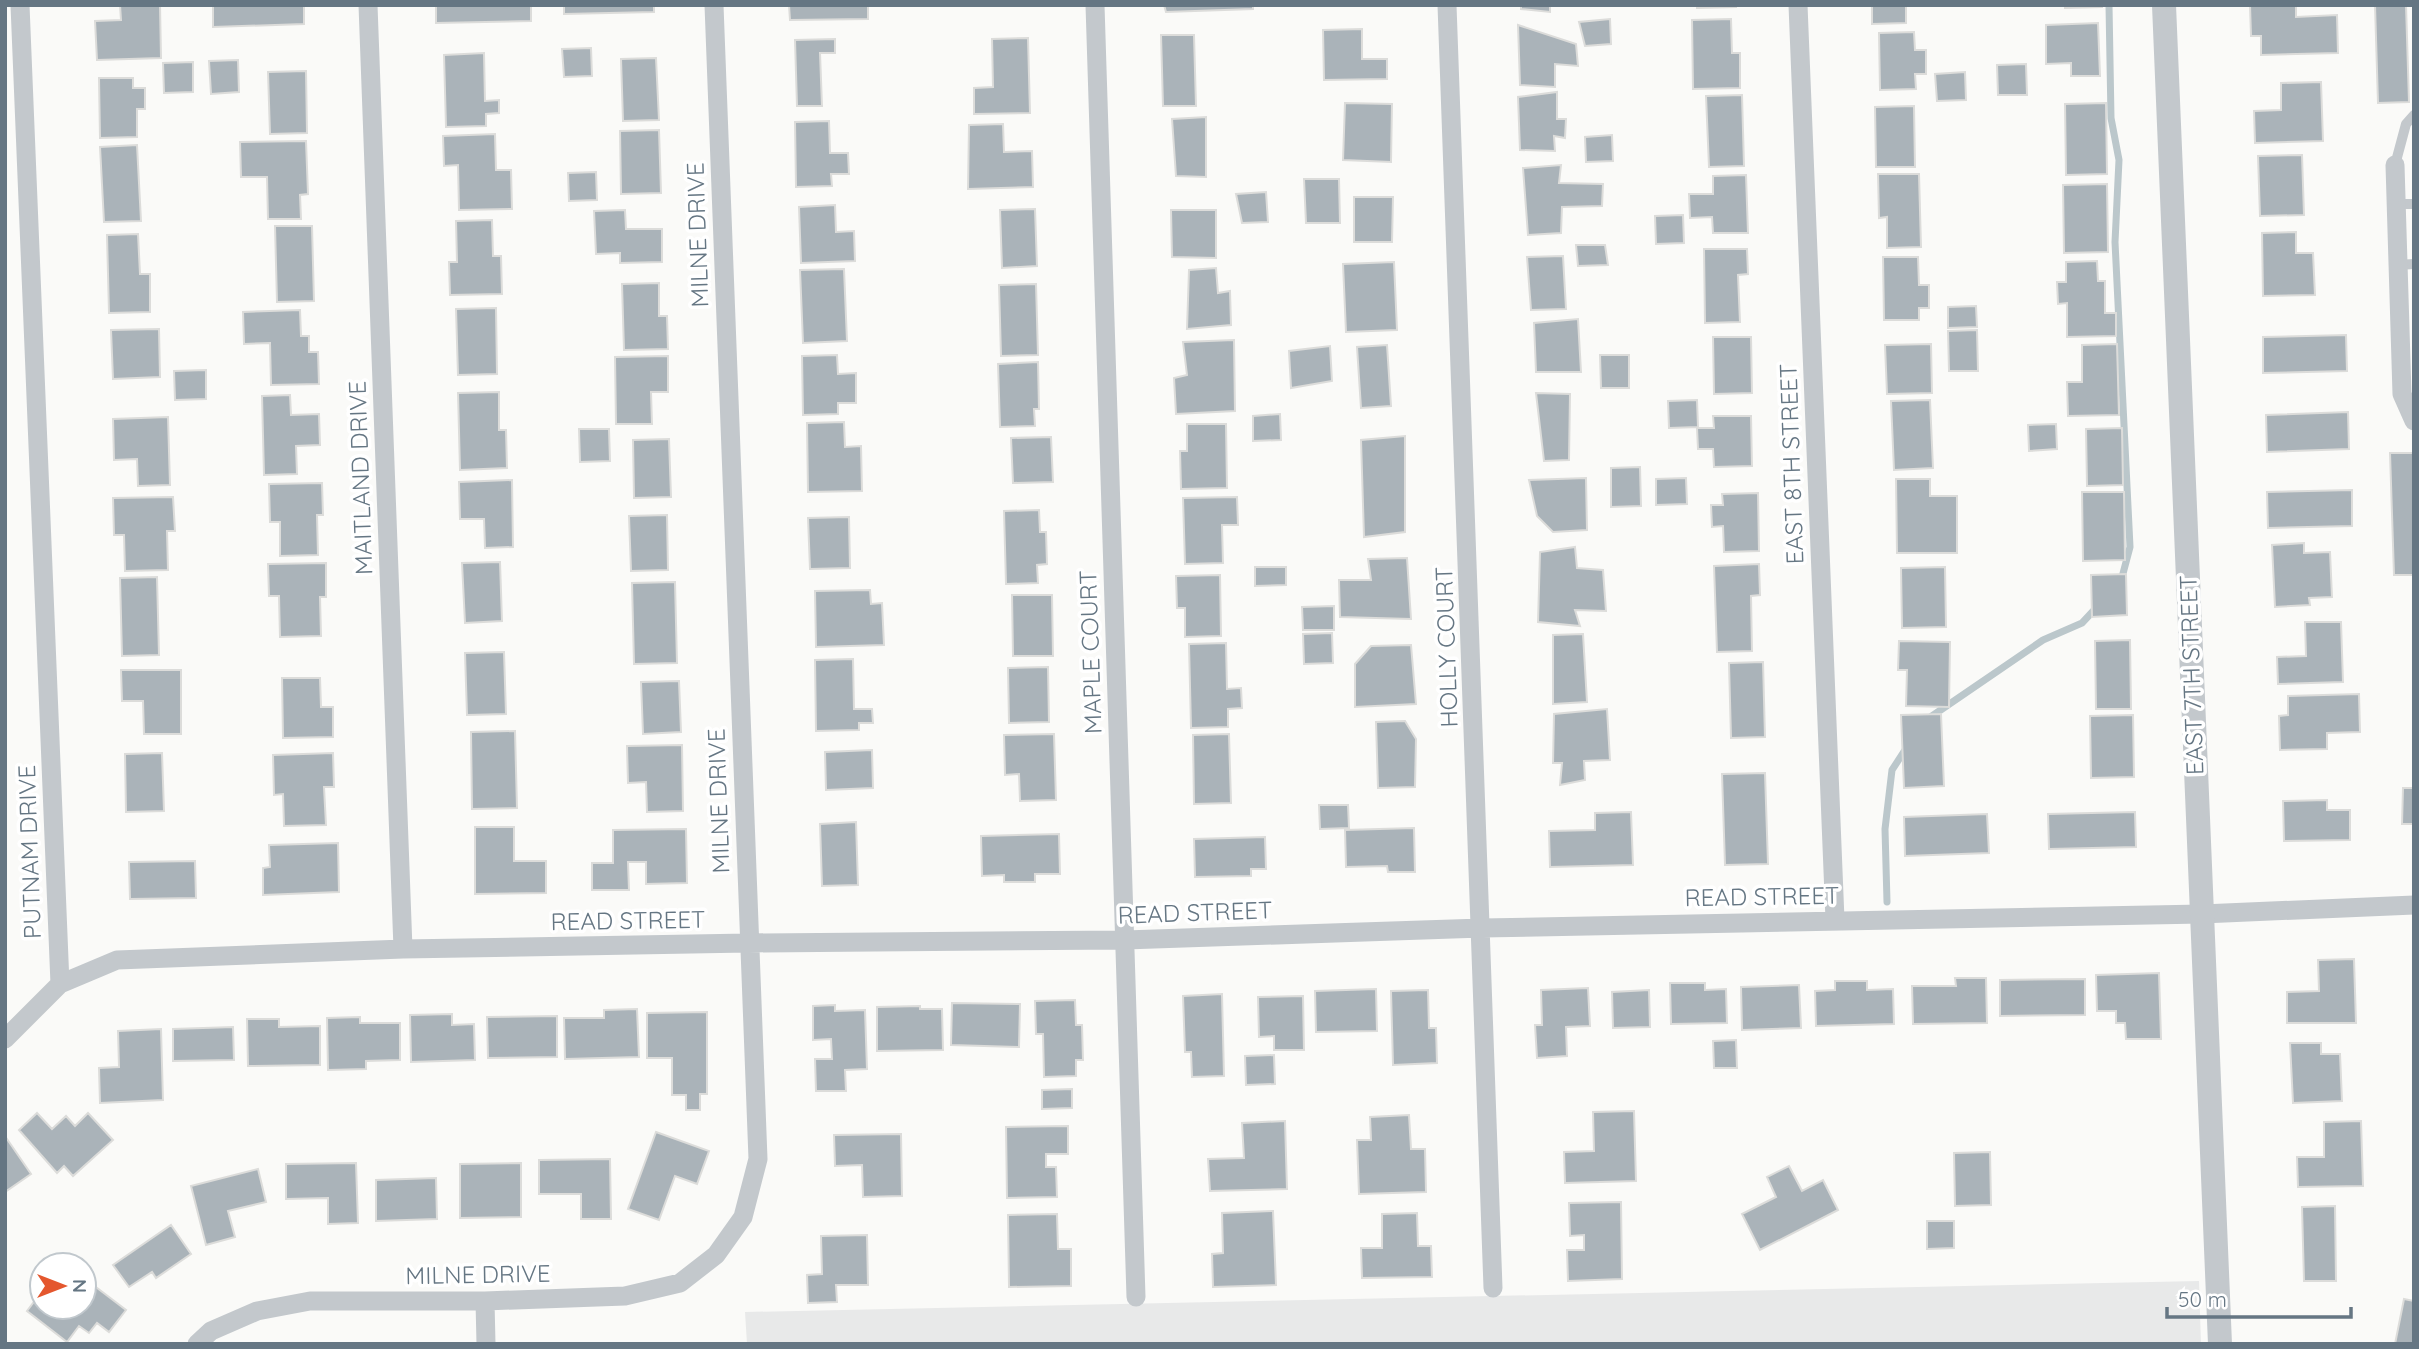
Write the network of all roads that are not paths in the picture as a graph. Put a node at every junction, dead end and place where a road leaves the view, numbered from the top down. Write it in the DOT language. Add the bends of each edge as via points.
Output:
graph roads {
  1 [pos="20,5"];
  2 [pos="368,5"];
  3 [pos="714,5"];
  4 [pos="1095,5"];
  5 [pos="1447,5"];
  6 [pos="1798,5"];
  7 [pos="2164,5"];
  8 [pos="2414,115"];
  9 [pos="2395,165"];
  10 [pos="2404,204"];
  11 [pos="2405,264"];
  12 [pos="2414,421"];
  13 [pos="2414,905"];
  14 [pos="2202,914"];
  15 [pos="1835,920"];
  16 [pos="1482,928"];
  17 [pos="1125,940"];
  18 [pos="748,943"];
  19 [pos="404,949"];
  20 [pos="60,984"];
  21 [pos="5,1039"];
  22 [pos="1493,1288"];
  23 [pos="1136,1297"];
  24 [pos="485,1301"];
  25 [pos="197,1344"];
  26 [pos="486,1344"];
  27 [pos="2220,1344"];
  1 -- 20 [label="street, PUTNAM DRIVE"];
  2 -- 19 [label="street, MAITLAND DRIVE"];
  3 -- 18 [label="street, MILNE DRIVE"];
  4 -- 17 [label="street, MAPLE COURT"];
  5 -- 16 [label="street, HOLLY COURT"];
  6 -- 15 [label="street, EAST 8TH STREET"];
  7 -- 14 [label="street, EAST 7TH STREET"];
  8 -- 9 [label="lane" via="2406,124"];
  9 -- 10 [label="street"];
  10 -- 11 [label="street"];
  11 -- 12 [label="street" via="2402,394"];
  13 -- 14 [label="street, READ STREET"];
  14 -- 15 [label="street, READ STREET"];
  14 -- 27 [label="street, EAST 7TH STREET"];
  15 -- 16 [label="street, READ STREET"];
  16 -- 17 [label="street, READ STREET"];
  16 -- 22 [label="street, HOLLY COURT"];
  17 -- 18 [label="street, READ STREET"];
  17 -- 23 [label="street, MAPLE COURT"];
  18 -- 19 [label="street, READ STREET"];
  18 -- 24 [label="street, MILNE DRIVE" via="758,1159 743,1217 730,1236 716,1255 680,1283 625,1296"];
  19 -- 20 [label="street, READ STREET" via="117,960"];
  20 -- 21 [label="street, READ STREET"];
  24 -- 25 [label="street, MILNE DRIVE" via="310,1301 257,1311 211,1331"];
  24 -- 26 [label="street"];
}
